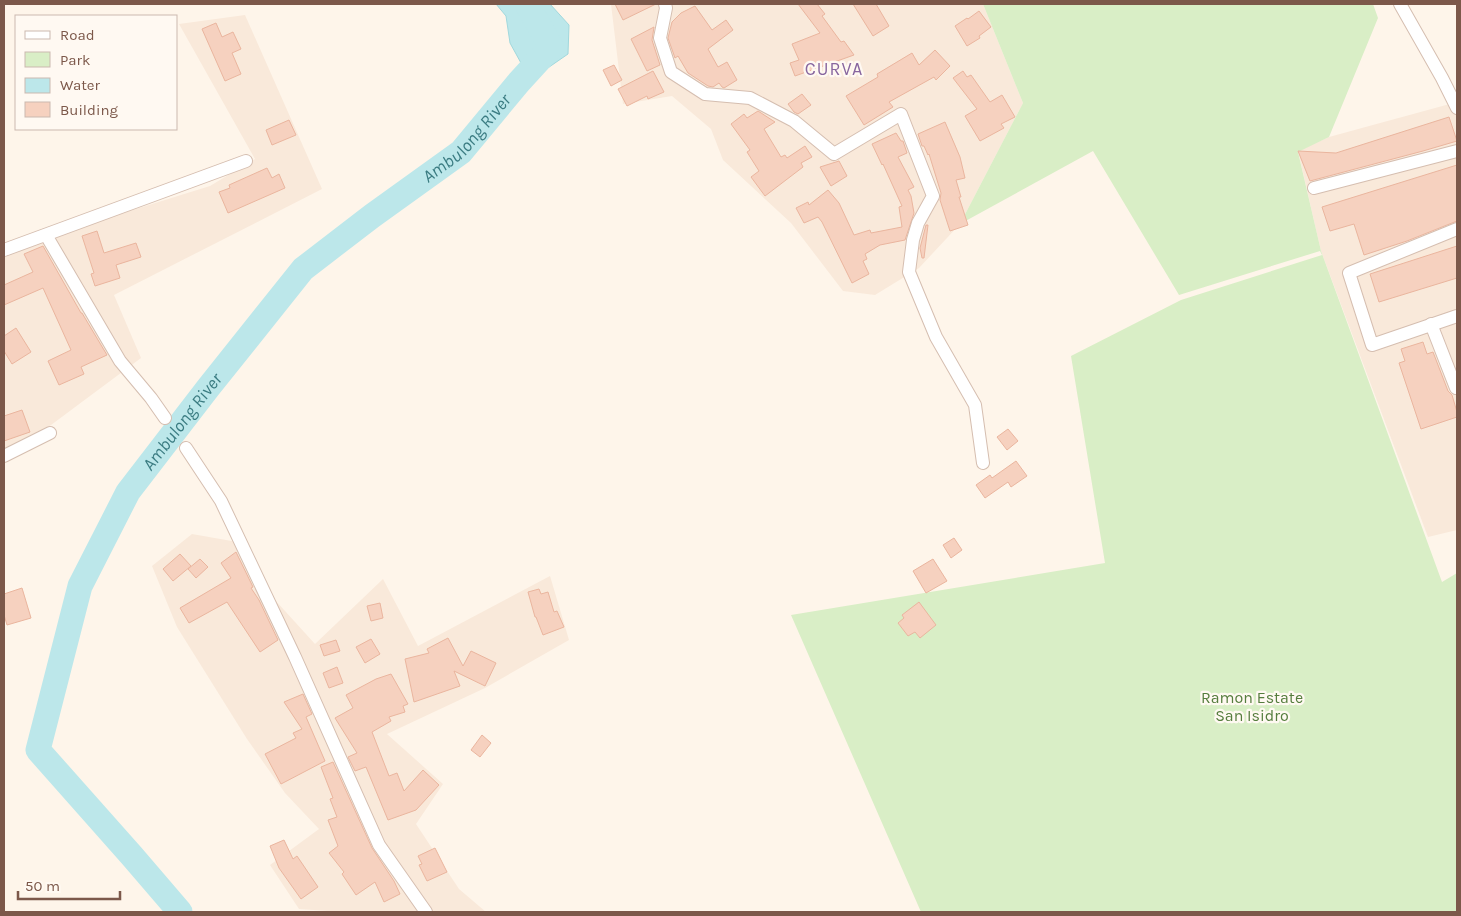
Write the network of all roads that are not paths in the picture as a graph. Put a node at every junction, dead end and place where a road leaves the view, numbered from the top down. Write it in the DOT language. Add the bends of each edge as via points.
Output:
graph roads {
  1 [pos="665,4"];
  2 [pos="1400,4"];
  3 [pos="1457,108"];
  4 [pos="1457,151"];
  5 [pos="246,160"];
  6 [pos="1314,188"];
  7 [pos="1457,229"];
  8 [pos="46,235"];
  9 [pos="4,250"];
  10 [pos="1457,316"];
  11 [pos="1431,324"];
  12 [pos="1457,387"];
  13 [pos="165,418"];
  14 [pos="50,433"];
  15 [pos="186,448"];
  16 [pos="4,456"];
  17 [pos="983,462"];
  18 [pos="426,912"];
  1 -- 17 [label="street" via="660,38 671,72 705,94 750,98 794,121 834,154 901,114 933,196 918,223 909,272 936,337 975,405"];
  2 -- 3 [label="street"];
  4 -- 6 [label="street"];
  5 -- 8 [label="street"];
  7 -- 11 [label="street" via="1350,274 1372,345"];
  8 -- 9 [label="street"];
  8 -- 13 [label="street" via="120,361"];
  10 -- 11 [label="street"];
  11 -- 12 [label="street"];
  14 -- 16 [label="street"];
  15 -- 18 [label="street" via="221,501 379,845"];
}
